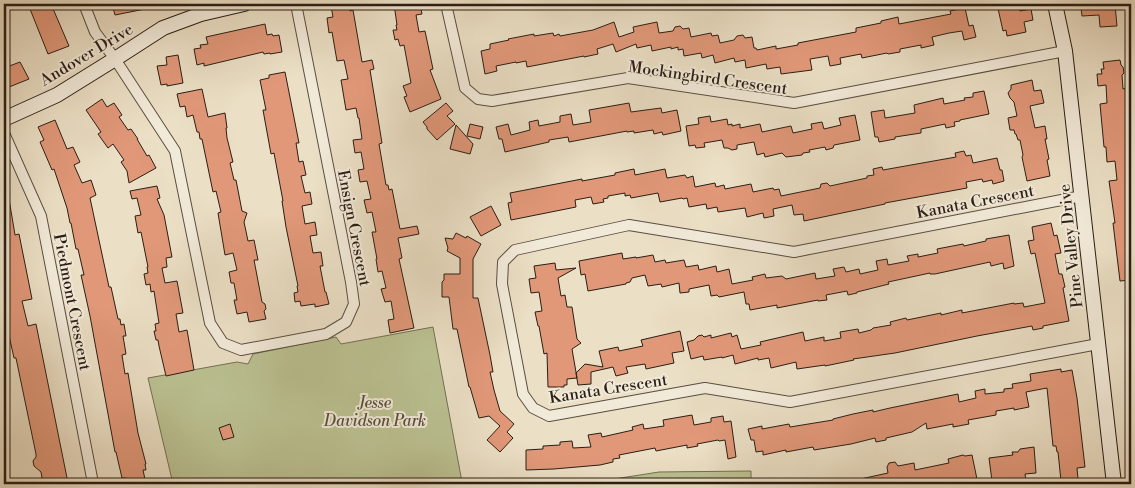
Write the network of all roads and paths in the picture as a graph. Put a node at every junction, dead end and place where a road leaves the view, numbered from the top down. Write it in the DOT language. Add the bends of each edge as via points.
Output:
graph roads {
  1 [pos="84,4"];
  2 [pos="244,4"];
  3 [pos="296,4"];
  4 [pos="446,4"];
  5 [pos="1055,4"];
  6 [pos="1065,52"];
  7 [pos="115,59"];
  8 [pos="4,119"];
  9 [pos="4,133"];
  10 [pos="1082,196"];
  11 [pos="1098,344"];
  12 [pos="92,484"];
  13 [pos="1114,484"];
  1 -- 7 [label="street, Ensign Crescent" via="95,32"];
  2 -- 7 [label="street, Andover Drive" via="201,14 163,28"];
  3 -- 7 [label="street, Ensign Crescent" via="354,304 346,322 326,334 241,350 223,343 210,323 175,151"];
  4 -- 6 [label="street, Mockingbird Crescent" via="465,88 478,99 492,101 628,78 794,104"];
  5 -- 6 [label="street, Pine Valley Drive"];
  6 -- 10 [label="street, Pine Valley Drive"];
  7 -- 8 [label="street, Andover Drive" via="57,95"];
  9 -- 12 [label="street, Piedmont Crescent" via="41,216"];
  10 -- 11 [label="street, Pine Valley Drive"];
  10 -- 11 [label="street, Kanata Crescent" via="794,252 629,225 515,250 503,262 502,284 523,394 533,408 549,416 705,388 790,402"];
  11 -- 13 [label="street, Pine Valley Drive"];
}
